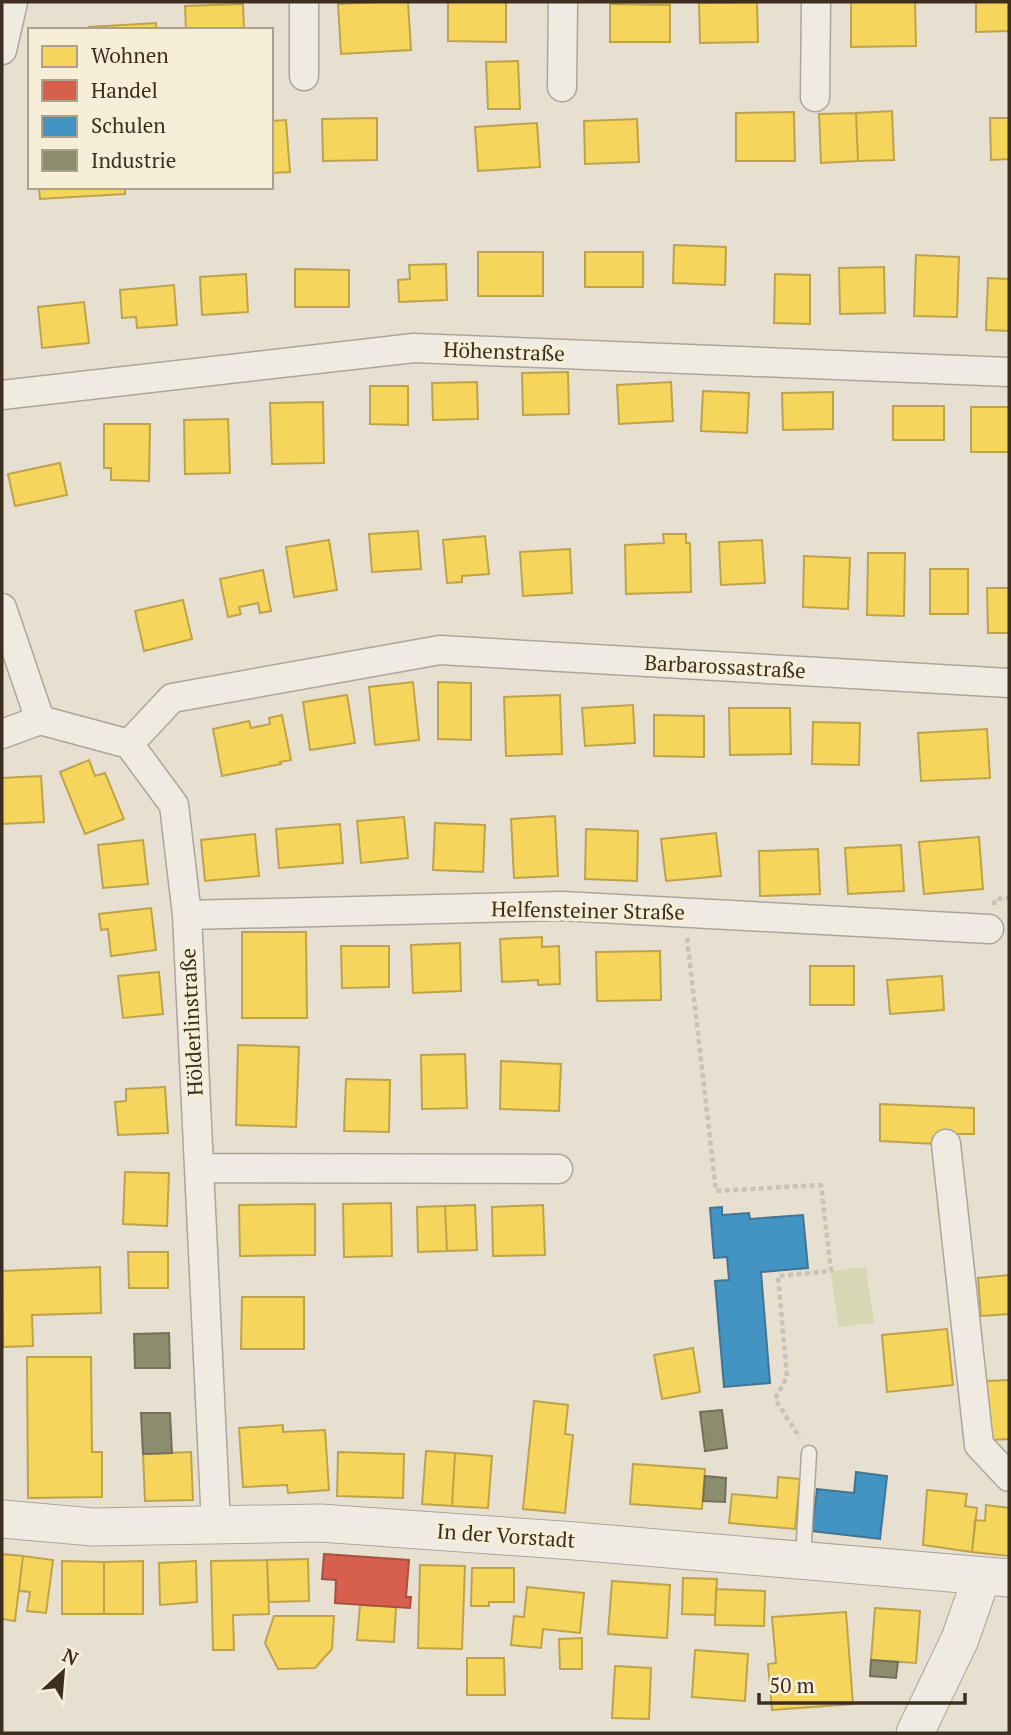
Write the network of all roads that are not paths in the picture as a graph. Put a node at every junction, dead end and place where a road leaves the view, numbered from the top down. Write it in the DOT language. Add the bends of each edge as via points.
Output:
graph roads {
  1 [pos="13,2"];
  2 [pos="303,2"];
  3 [pos="563,2"];
  4 [pos="816,2"];
  5 [pos="2,50"];
  6 [pos="304,76"];
  7 [pos="562,86"];
  8 [pos="815,97"];
  9 [pos="1009,372"];
  10 [pos="2,395"];
  11 [pos="2,608"];
  12 [pos="1009,683"];
  13 [pos="40,720"];
  14 [pos="2,734"];
  15 [pos="129,744"];
  16 [pos="187,915"];
  17 [pos="989,929"];
  18 [pos="946,1144"];
  19 [pos="199,1168"];
  20 [pos="558,1169"];
  21 [pos="809,1453"];
  22 [pos="1009,1477"];
  23 [pos="2,1519"];
  24 [pos="216,1525"];
  25 [pos="803,1560"];
  26 [pos="996,1577"];
  27 [pos="915,1733"];
  1 -- 5 [label="street"];
  2 -- 6 [label="street"];
  3 -- 7 [label="street"];
  4 -- 8 [label="street"];
  9 -- 10 [label="street, Höhenstraße" via="414,348"];
  11 -- 13 [label="street"];
  12 -- 15 [label="street, Barbarossastraße" via="440,650 172,698"];
  13 -- 14 [label="street"];
  13 -- 15 [label="street"];
  15 -- 16 [label="street, Hölderlinstraße" via="174,806"];
  16 -- 17 [label="street, Helfensteiner Straße" via="562,906"];
  16 -- 19 [label="street, Hölderlinstraße"];
  18 -- 22 [label="street" via="979,1445"];
  19 -- 20 [label="street"];
  19 -- 24 [label="street, Hölderlinstraße"];
  21 -- 25 [label="lane"];
  23 -- 24 [label="street, In der Vorstadt" via="93,1527"];
  24 -- 25 [label="street, In der Vorstadt" via="320,1523"];
  25 -- 26 [label="street, In der Vorstadt"];
  26 -- 27 [label="street"];
}
